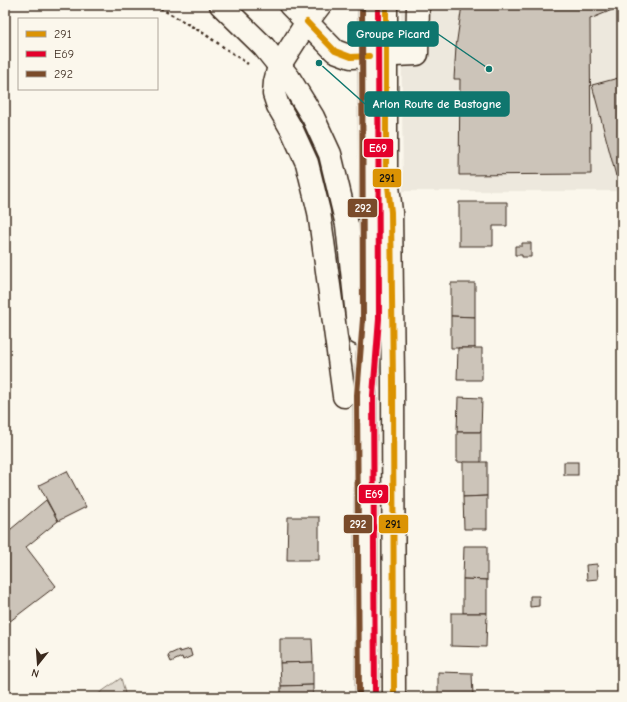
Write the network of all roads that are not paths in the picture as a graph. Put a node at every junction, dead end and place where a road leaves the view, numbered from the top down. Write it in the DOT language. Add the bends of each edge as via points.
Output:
graph roads {
  1 [pos="221,5"];
  2 [pos="290,5"];
  3 [pos="320,5"];
  4 [pos="370,5"];
  5 [pos="386,5"];
  6 [pos="418,5"];
  7 [pos="307,22"];
  8 [pos="378,56"];
  9 [pos="277,74"];
  10 [pos="355,395"];
  11 [pos="367,697"];
  12 [pos="394,697"];
  1 -- 9 [label="main road" via="264,47"];
  2 -- 7 [label="main road"];
  3 -- 7 [label="main road"];
  4 -- 8 [label="main road"];
  5 -- 8 [label="main road"];
  6 -- 8 [label="main road" via="417,54"];
  7 -- 8 [label="main road" via="335,51 351,57"];
  7 -- 9 [label="main road"];
  8 -- 10 [label="main road" via="371,152 371,319"];
  8 -- 12 [label="main road" via="391,235"];
  9 -- 10 [label="main road" via="289,78 313,117 330,154 347,225"];
  10 -- 11 [label="main road"];
}
